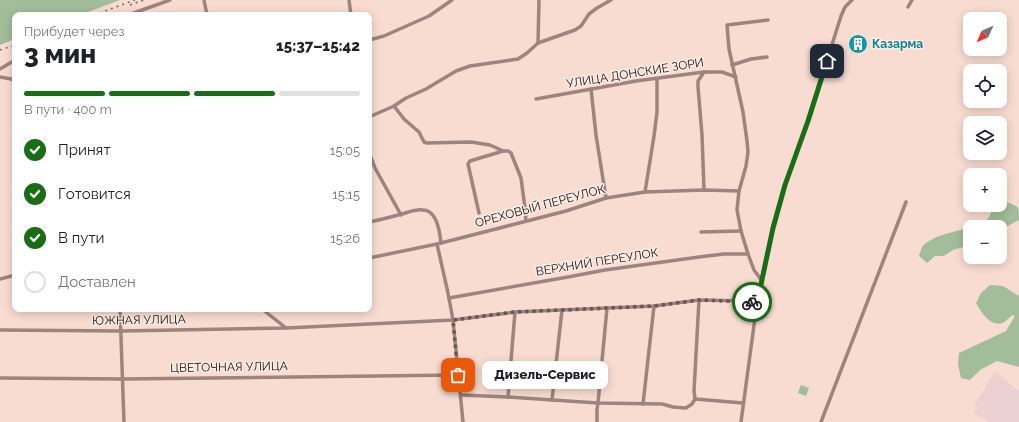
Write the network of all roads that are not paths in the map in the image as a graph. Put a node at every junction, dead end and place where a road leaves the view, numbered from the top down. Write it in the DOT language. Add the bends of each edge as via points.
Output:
graph roads {
  1 [pos="170,0"];
  2 [pos="204,0"];
  3 [pos="349,0"];
  4 [pos="452,0"];
  5 [pos="539,0"];
  6 [pos="611,0"];
  7 [pos="852,0"];
  8 [pos="912,0"];
  9 [pos="908,7"];
  10 [pos="136,12"];
  11 [pos="206,12"];
  12 [pos="351,12"];
  13 [pos="768,20"];
  14 [pos="372,39"];
  15 [pos="538,43"];
  16 [pos="767,57"];
  17 [pos="12,62"];
  18 [pos="732,65"];
  19 [pos="0,69"];
  20 [pos="704,72"];
  21 [pos="0,76"];
  22 [pos="736,77"];
  23 [pos="657,79"];
  24 [pos="12,80"];
  25 [pos="591,89"];
  26 [pos="536,99"];
  27 [pos="394,106"];
  28 [pos="372,116"];
  29 [pos="503,151"];
  30 [pos="372,160"];
  31 [pos="704,190"];
  32 [pos="739,191"];
  33 [pos="645,192"];
  34 [pos="606,198"];
  35 [pos="906,202"];
  36 [pos="479,213"];
  37 [pos="401,215"];
  38 [pos="372,221"];
  39 [pos="526,221"];
  40 [pos="741,231"];
  41 [pos="701,232"];
  42 [pos="439,243"];
  43 [pos="748,254"];
  44 [pos="372,257"];
  45 [pos="762,281"];
  46 [pos="449,298"];
  47 [pos="699,300"];
  48 [pos="757,303"];
  49 [pos="654,306"];
  50 [pos="607,308"];
  51 [pos="562,310"];
  52 [pos="120,312"];
  53 [pos="266,312"];
  54 [pos="515,312"];
  55 [pos="453,320"];
  56 [pos="286,328"];
  57 [pos="0,330"];
  58 [pos="120,331"];
  59 [pos="458,375"];
  60 [pos="0,378"];
  61 [pos="123,379"];
  62 [pos="461,395"];
  63 [pos="508,397"];
  64 [pos="695,399"];
  65 [pos="552,400"];
  66 [pos="598,403"];
  67 [pos="743,403"];
  68 [pos="643,404"];
  69 [pos="124,422"];
  70 [pos="463,422"];
  71 [pos="597,422"];
  72 [pos="741,422"];
  73 [pos="821,422"];
  1 -- 10 [label="street"];
  2 -- 11 [label="street"];
  3 -- 12 [label="street"];
  4 -- 14 [label="street" via="429,16"];
  5 -- 15 [label="street"];
  6 -- 15 [label="street" via="589,14 575,30"];
  7 -- 45 [label="street" via="841,16 785,185"];
  8 -- 9 [label="street"];
  13 -- 18 [label="street" via="727,25"];
  15 -- 27 [label="street" via="518,59 470,66 456,71"];
  16 -- 18 [label="street"];
  17 -- 19 [label="street"];
  18 -- 22 [label="street"];
  20 -- 22 [label="street, УЛИЦА ДОНСКИЕ ЗОРИ" via="722,72"];
  20 -- 23 [label="street, УЛИЦА ДОНСКИЕ ЗОРИ"];
  20 -- 31 [label="street" via="698,81 698,87"];
  21 -- 24 [label="street"];
  22 -- 32 [label="street" via="748,152"];
  23 -- 25 [label="street, УЛИЦА ДОНСКИЕ ЗОРИ"];
  23 -- 33 [label="street" via="657,112"];
  25 -- 26 [label="street, УЛИЦА ДОНСКИЕ ЗОРИ"];
  25 -- 34 [label="street"];
  27 -- 28 [label="street"];
  27 -- 29 [label="street" via="419,132 424,142 471,142 490,145"];
  29 -- 36 [label="street" via="470,161 468,164"];
  29 -- 39 [label="street" via="511,153 521,178"];
  30 -- 37 [label="street"];
  31 -- 32 [label="street, ОРЕХОВЫЙ ПЕРЕУЛОК"];
  31 -- 33 [label="street, ОРЕХОВЫЙ ПЕРЕУЛОК"];
  32 -- 40 [label="street" via="737,210"];
  33 -- 34 [label="street, ОРЕХОВЫЙ ПЕРЕУЛОК"];
  34 -- 39 [label="street, ОРЕХОВЫЙ ПЕРЕУЛОК"];
  35 -- 73 [label="street"];
  37 -- 38 [label="street"];
  37 -- 42 [label="street" via="425,209 437,221"];
  39 -- 42 [label="street, ОРЕХОВЫЙ ПЕРЕУЛОК"];
  40 -- 41 [label="street"];
  40 -- 43 [label="street"];
  42 -- 44 [label="street, ОРЕХОВЫЙ ПЕРЕУЛОК"];
  42 -- 46 [label="street"];
  43 -- 45 [label="street" via="754,270"];
  43 -- 46 [label="street, ВЕРХНИЙ ПЕРЕУЛОК" via="699,256"];
  45 -- 48 [label="street"];
  46 -- 55 [label="street"];
  47 -- 48 [label="street, ЮЖНАЯ УЛИЦА"];
  47 -- 49 [label="street, ЮЖНАЯ УЛИЦА"];
  47 -- 64 [label="street"];
  48 -- 67 [label="street"];
  49 -- 50 [label="street, ЮЖНАЯ УЛИЦА"];
  49 -- 68 [label="street"];
  50 -- 51 [label="street, ЮЖНАЯ УЛИЦА"];
  50 -- 66 [label="street"];
  51 -- 54 [label="street, ЮЖНАЯ УЛИЦА"];
  51 -- 65 [label="street"];
  52 -- 58 [label="street"];
  53 -- 56 [label="street"];
  54 -- 55 [label="street, ЮЖНАЯ УЛИЦА"];
  54 -- 63 [label="street"];
  55 -- 56 [label="street, ЮЖНАЯ УЛИЦА"];
  55 -- 59 [label="street"];
  56 -- 58 [label="street, ЮЖНАЯ УЛИЦА"];
  57 -- 58 [label="street, ЮЖНАЯ УЛИЦА"];
  58 -- 61 [label="street"];
  59 -- 61 [label="street, ЦВЕТОЧНАЯ УЛИЦА"];
  59 -- 62 [label="street"];
  60 -- 61 [label="street, ЦВЕТОЧНАЯ УЛИЦА"];
  61 -- 69 [label="street"];
  62 -- 63 [label="street"];
  62 -- 70 [label="street"];
  63 -- 65 [label="street"];
  64 -- 67 [label="street"];
  64 -- 68 [label="street" via="686,408"];
  65 -- 66 [label="street"];
  66 -- 68 [label="street"];
  66 -- 71 [label="street"];
  67 -- 72 [label="street"];
}
